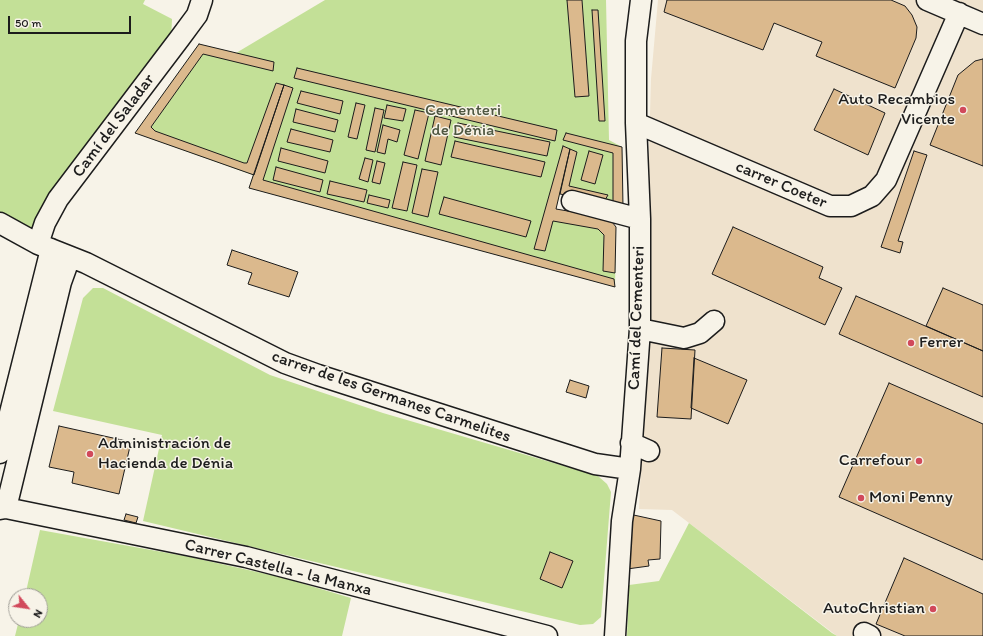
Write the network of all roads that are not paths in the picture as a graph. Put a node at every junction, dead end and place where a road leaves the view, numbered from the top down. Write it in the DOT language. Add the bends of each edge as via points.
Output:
graph roads {
  1 [pos="202,0"];
  2 [pos="641,0"];
  3 [pos="926,0"];
  4 [pos="959,13"];
  5 [pos="983,24"];
  6 [pos="636,123"];
  7 [pos="572,201"];
  8 [pos="640,219"];
  9 [pos="0,223"];
  10 [pos="45,246"];
  11 [pos="70,256"];
  12 [pos="714,321"];
  13 [pos="640,329"];
  14 [pos="631,443"];
  15 [pos="649,451"];
  16 [pos="0,453"];
  17 [pos="630,469"];
  18 [pos="3,509"];
  19 [pos="547,636"];
  20 [pos="615,636"];
  1 -- 10 [label="street, Camí del Saladar" via="197,15 58,199 45,223"];
  2 -- 6 [label="street, Camí del Cementeri" via="636,41"];
  3 -- 4 [label="street"];
  4 -- 5 [label="street"];
  4 -- 6 [label="street, carrer Coeter" via="886,180 872,196 851,206 830,206"];
  6 -- 8 [label="street, Camí del Cementeri"];
  7 -- 8 [label="street"];
  8 -- 13 [label="street, Camí del Cementeri"];
  9 -- 10 [label="street, carrer de les Germanes Carmelites"];
  10 -- 11 [label="street, carrer de les Germanes Carmelites"];
  10 -- 16 [label="street, Camí del Saladar"];
  11 -- 17 [label="street, carrer de les Germanes Carmelites" via="263,354 318,375 596,464"];
  11 -- 18 [label="street"];
  12 -- 13 [label="street" via="700,333 684,338"];
  13 -- 14 [label="street, Camí del Cementeri"];
  14 -- 15 [label="street"];
  14 -- 17 [label="street, Camí del Cementeri"];
  17 -- 20 [label="street, Camí del Cementeri" via="622,521"];
  18 -- 19 [label="street, Carrer Castella - la Manxa" via="246,558"];
}
